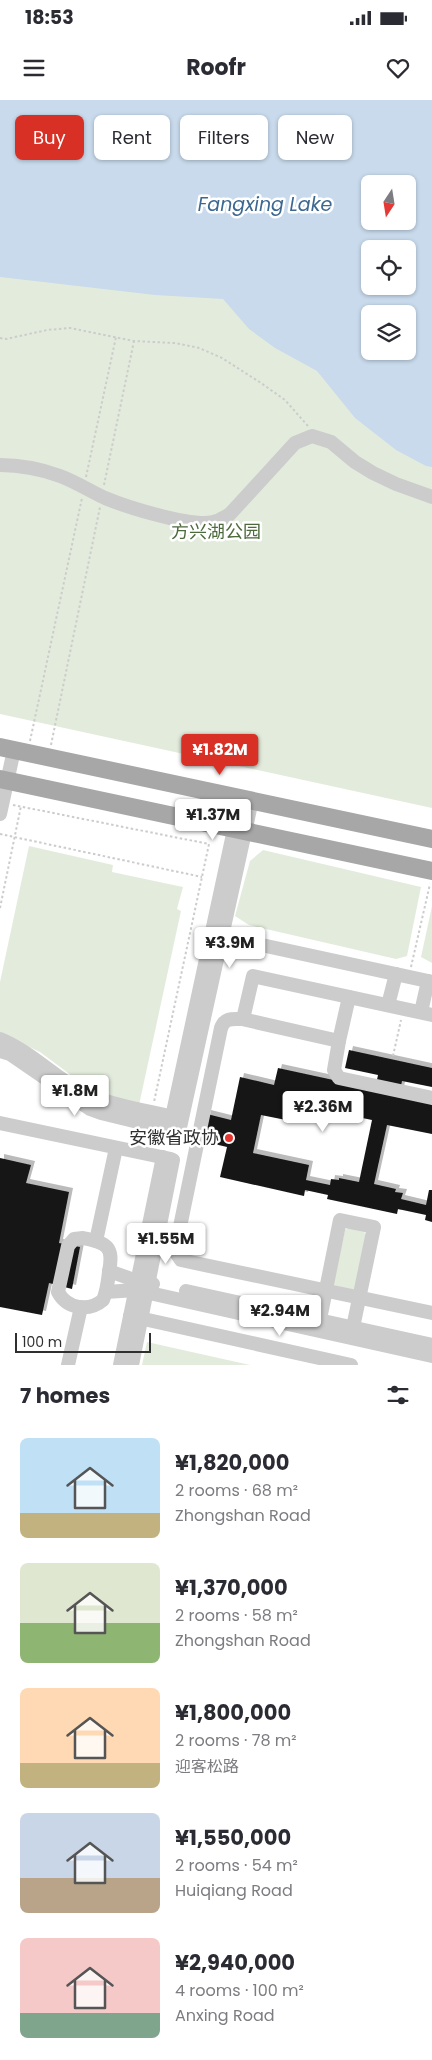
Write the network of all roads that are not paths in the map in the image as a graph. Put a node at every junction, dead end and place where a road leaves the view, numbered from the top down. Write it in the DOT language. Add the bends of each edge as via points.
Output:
graph roads {
  1 [pos="0,465"];
  2 [pos="432,497"];
  3 [pos="14,750"];
  4 [pos="4,780"];
  5 [pos="247,798"];
  6 [pos="1,808"];
  7 [pos="240,830"];
  8 [pos="432,839"];
  9 [pos="432,871"];
  10 [pos="218,936"];
  11 [pos="403,976"];
  12 [pos="430,981"];
  13 [pos="349,997"];
  14 [pos="388,1005"];
  15 [pos="426,1013"];
  16 [pos="242,1019"];
  17 [pos="0,1039"];
  18 [pos="339,1041"];
  19 [pos="0,1051"];
  20 [pos="432,1098"];
  21 [pos="180,1102"];
  22 [pos="204,1107"];
  23 [pos="0,1123"];
  24 [pos="175,1125"];
  25 [pos="116,1148"];
  26 [pos="168,1159"];
  27 [pos="192,1164"];
  28 [pos="96,1240"];
  29 [pos="110,1271"];
  30 [pos="142,1287"];
  31 [pos="326,1291"];
  32 [pos="106,1292"];
  33 [pos="359,1298"];
  34 [pos="81,1307"];
  35 [pos="432,1313"];
  36 [pos="136,1317"];
  37 [pos="319,1326"];
  38 [pos="352,1333"];
  39 [pos="432,1345"];
  40 [pos="432,1356"];
  41 [pos="68,1365"];
  42 [pos="120,1365"];
  43 [pos="132,1365"];
  44 [pos="351,1365"];
  1 -- 2 [label="street" via="38,469 155,514 206,523 230,514 296,443 312,436 331,442 373,473"];
  3 -- 4 [label="street"];
  3 -- 5 [label="main road"];
  4 -- 6 [label="street"];
  4 -- 7 [label="main road"];
  5 -- 7 [label="street"];
  5 -- 8 [label="main road"];
  7 -- 9 [label="main road"];
  7 -- 10 [label="street"];
  10 -- 11 [label="street"];
  10 -- 21 [label="street"];
  11 -- 12 [label="street"];
  11 -- 14 [label="street"];
  12 -- 15 [label="street"];
  13 -- 14 [label="street"];
  13 -- 16 [label="street" via="253,976"];
  13 -- 18 [label="street"];
  14 -- 15 [label="street"];
  16 -- 18 [label="street"];
  16 -- 22 [label="street" via="229,1019 222,1024"];
  17 -- 24 [label="street" via="35,1058 79,1090 152,1112"];
  18 -- 20 [label="street" via="334,1070 339,1078"];
  19 -- 24 [label="street" via="10,1054 90,1109"];
  21 -- 22 [label="street"];
  21 -- 24 [label="street"];
  22 -- 27 [label="street"];
  23 -- 25 [label="street"];
  25 -- 26 [label="street"];
  25 -- 28 [label="street"];
  26 -- 27 [label="street"];
  26 -- 30 [label="street"];
  27 -- 31 [label="street" via="174,1251 177,1257"];
  28 -- 29 [label="street" via="109,1249"];
  28 -- 34 [label="street" via="74,1240 66,1251 58,1292 68,1304"];
  29 -- 30 [label="street"];
  29 -- 32 [label="street"];
  30 -- 32 [label="street"];
  30 -- 36 [label="street"];
  30 -- 37 [label="street"];
  31 -- 33 [label="street"];
  31 -- 33 [label="street" via="340,1220 374,1227"];
  31 -- 37 [label="street"];
  32 -- 34 [label="street" via="98,1304"];
  33 -- 35 [label="street"];
  33 -- 38 [label="street"];
  34 -- 41 [label="street"];
  36 -- 42 [label="street"];
  36 -- 43 [label="street"];
  36 -- 44 [label="street"];
  37 -- 38 [label="street"];
  38 -- 39 [label="street"];
  38 -- 40 [label="street"];
}
